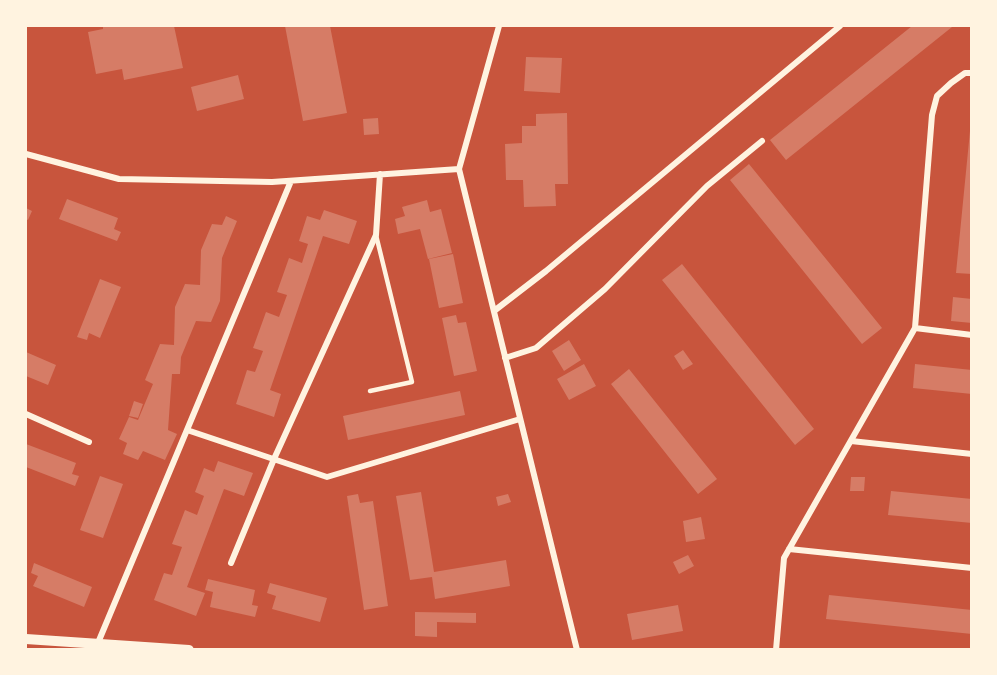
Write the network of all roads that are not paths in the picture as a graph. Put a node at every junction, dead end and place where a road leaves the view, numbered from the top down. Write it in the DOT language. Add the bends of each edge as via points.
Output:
graph roads {
  1 [pos="500,26"];
  2 [pos="840,26"];
  3 [pos="972,73"];
  4 [pos="762,141"];
  5 [pos="26,154"];
  6 [pos="459,169"];
  7 [pos="380,174"];
  8 [pos="291,181"];
  9 [pos="376,235"];
  10 [pos="494,311"];
  11 [pos="915,328"];
  12 [pos="972,334"];
  13 [pos="505,358"];
  14 [pos="370,391"];
  15 [pos="26,414"];
  16 [pos="520,419"];
  17 [pos="187,430"];
  18 [pos="851,441"];
  19 [pos="89,442"];
  20 [pos="972,454"];
  21 [pos="274,459"];
  22 [pos="789,549"];
  23 [pos="231,563"];
  24 [pos="972,568"];
  25 [pos="26,639"];
  26 [pos="96,647"];
  27 [pos="189,650"];
  28 [pos="577,650"];
  29 [pos="776,650"];
  1 -- 6 [label="street"];
  2 -- 10 [label="street"];
  3 -- 11 [label="street" via="965,73 937,96 932,115"];
  4 -- 13 [label="street" via="707,186 605,289 536,348"];
  5 -- 8 [label="street" via="119,179"];
  6 -- 7 [label="street"];
  6 -- 10 [label="street"];
  7 -- 8 [label="street"];
  7 -- 9 [label="street"];
  8 -- 17 [label="street"];
  9 -- 14 [label="lane" via="411,382"];
  9 -- 21 [label="street"];
  10 -- 13 [label="street"];
  11 -- 12 [label="street"];
  11 -- 18 [label="street"];
  13 -- 16 [label="street"];
  15 -- 19 [label="street"];
  16 -- 21 [label="street" via="327,477"];
  16 -- 28 [label="street"];
  17 -- 21 [label="street"];
  17 -- 26 [label="street"];
  18 -- 20 [label="street"];
  18 -- 22 [label="street"];
  21 -- 23 [label="street"];
  22 -- 24 [label="street"];
  22 -- 29 [label="street" via="784,558"];
  25 -- 26 [label="street"];
  26 -- 27 [label="street"];
}
